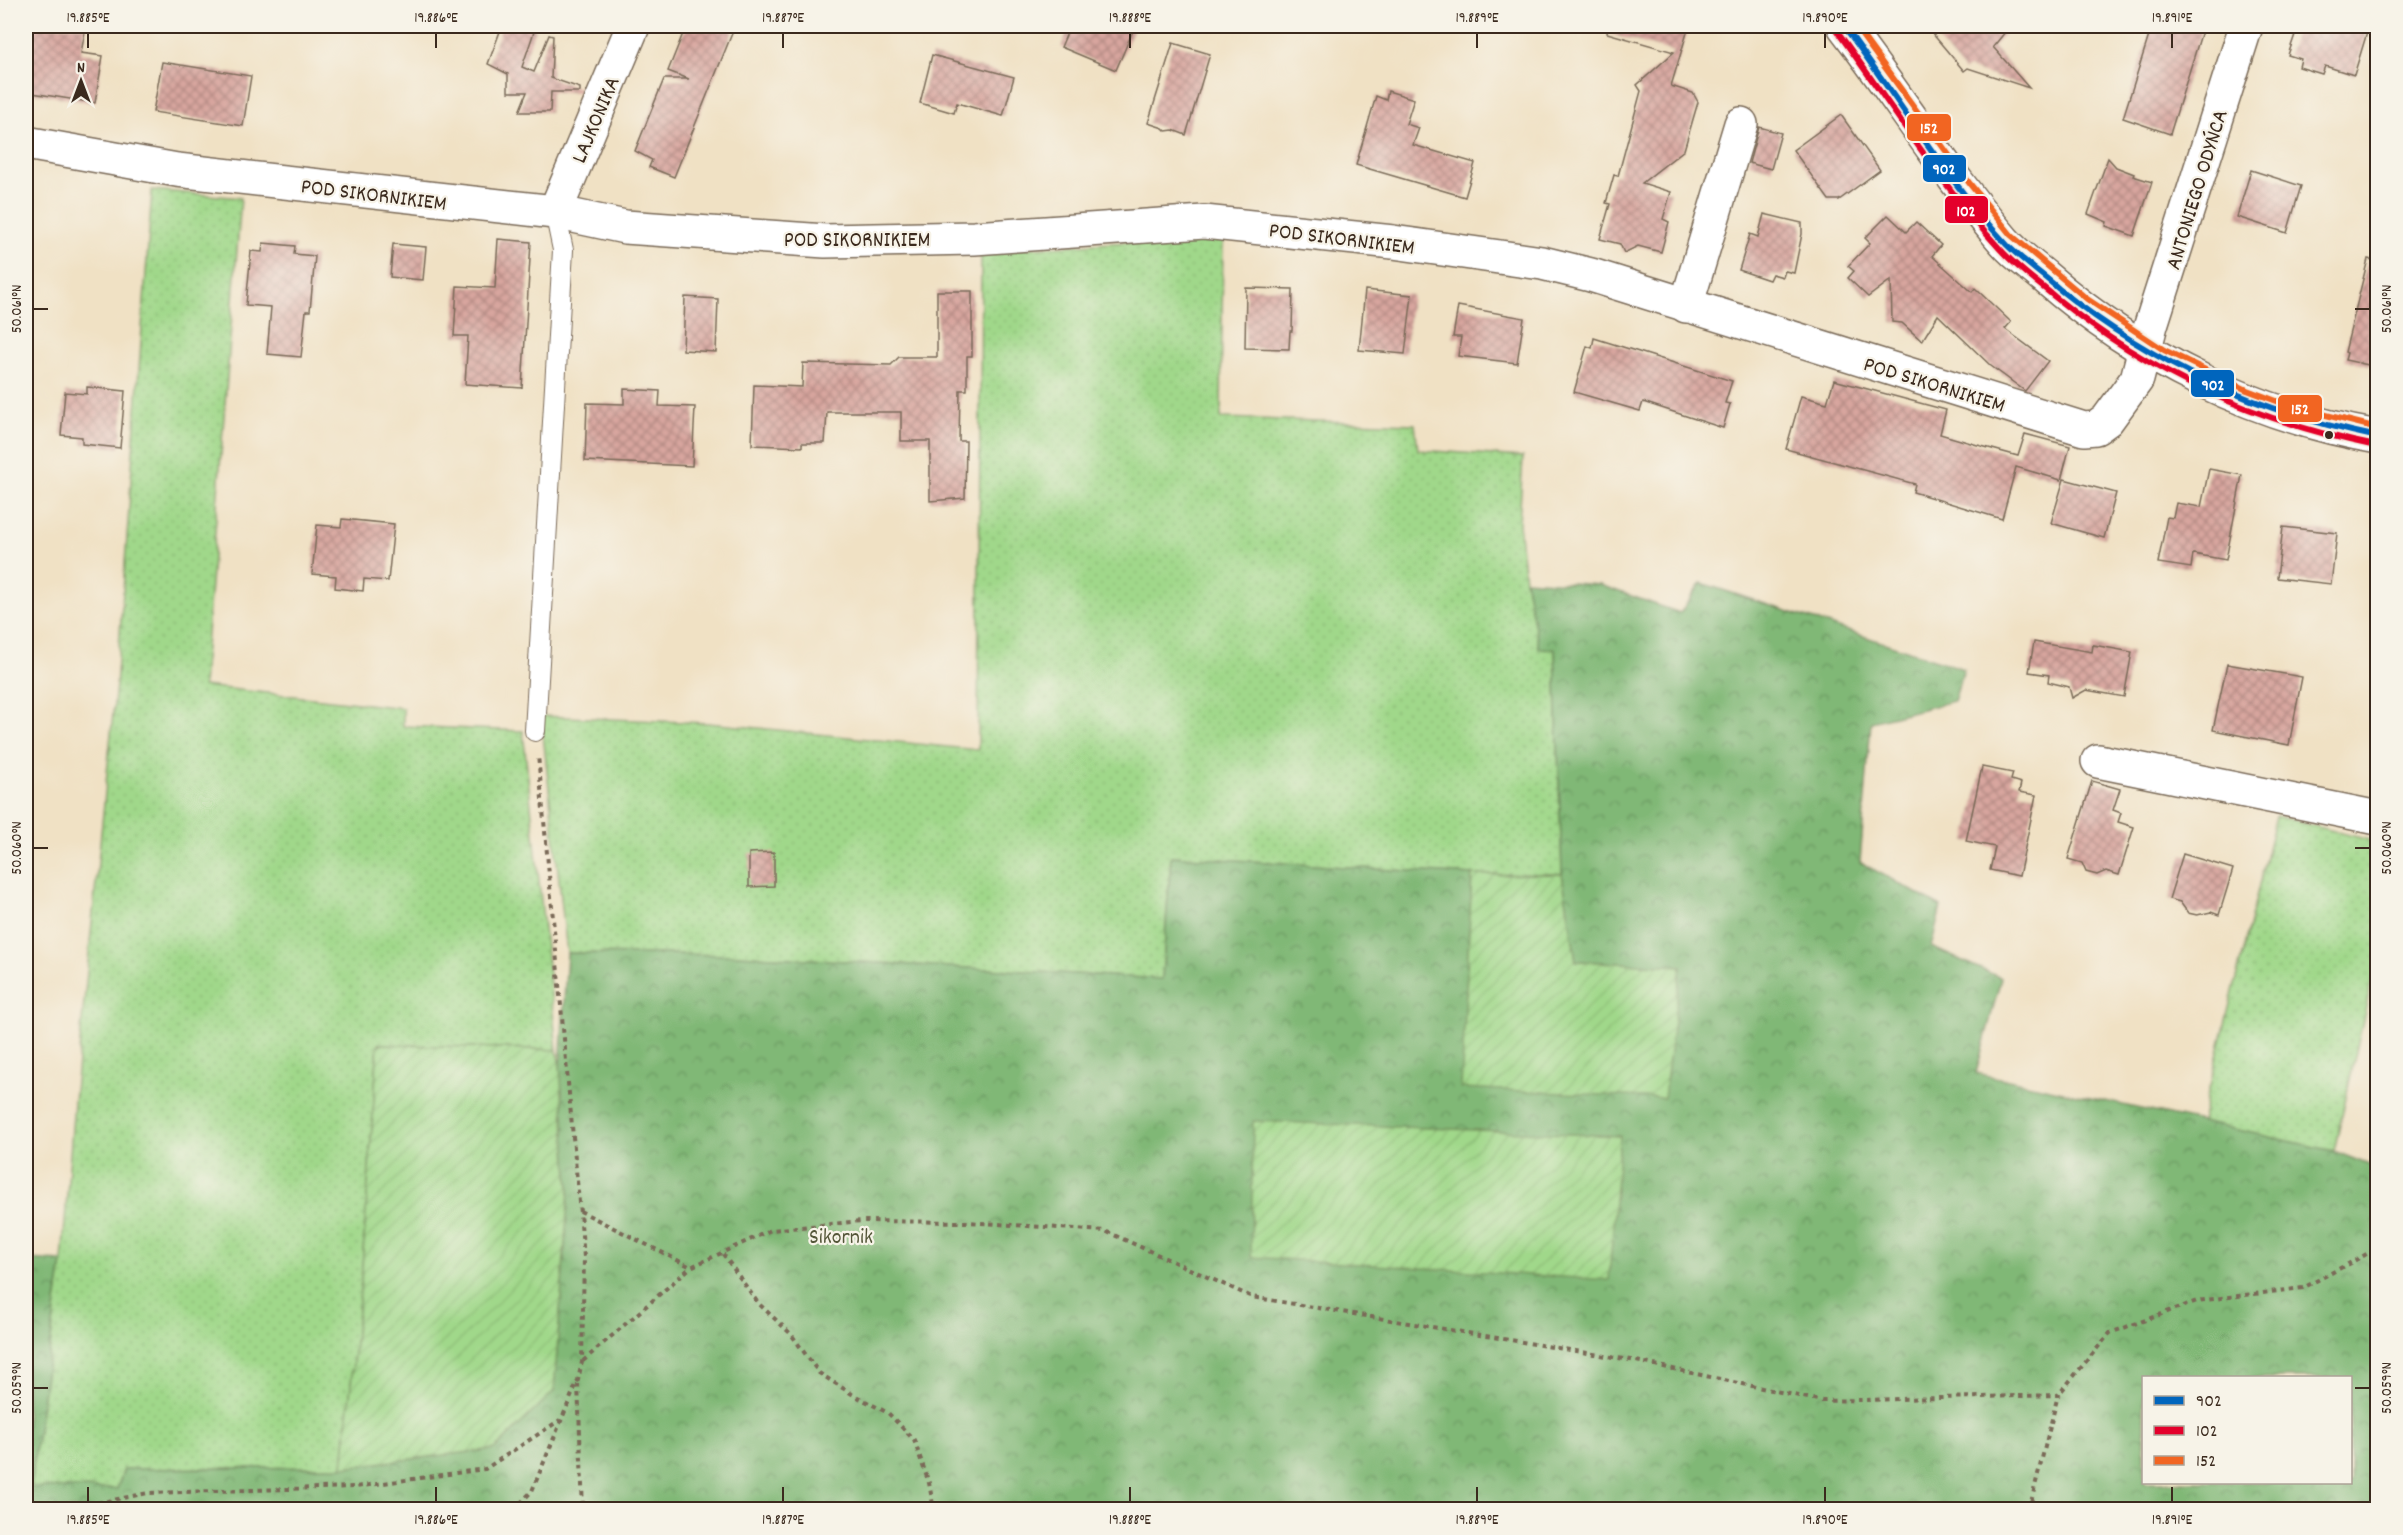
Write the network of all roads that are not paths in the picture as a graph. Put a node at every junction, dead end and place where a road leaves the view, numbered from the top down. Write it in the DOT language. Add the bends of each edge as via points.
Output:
graph roads {
  1 [pos="633,26"];
  2 [pos="1844,26"];
  3 [pos="2246,26"];
  4 [pos="1741,124"];
  5 [pos="26,143"];
  6 [pos="555,212"];
  7 [pos="1686,306"];
  8 [pos="2146,352"];
  9 [pos="2378,436"];
  10 [pos="535,731"];
  11 [pos="2098,762"];
  12 [pos="2378,818"];
  1 -- 6 [label="street, LAJKONIKA"];
  2 -- 8 [label="street" via="2006,243 2070,299"];
  3 -- 8 [label="street, ANTONIEGO ODYŃCA" via="2151,325"];
  4 -- 7 [label="street"];
  5 -- 6 [label="street, POD SIKORNIKIEM" via="177,170"];
  6 -- 7 [label="street, POD SIKORNIKIEM" via="625,228 825,241 974,238 1204,222 1542,262"];
  6 -- 10 [label="lane" via="563,250"];
  7 -- 8 [label="street, POD SIKORNIKIEM" via="2084,429 2096,428 2114,412 2137,378"];
  8 -- 9 [label="street" via="2275,411 2337,430"];
  11 -- 12 [label="street"];
}
